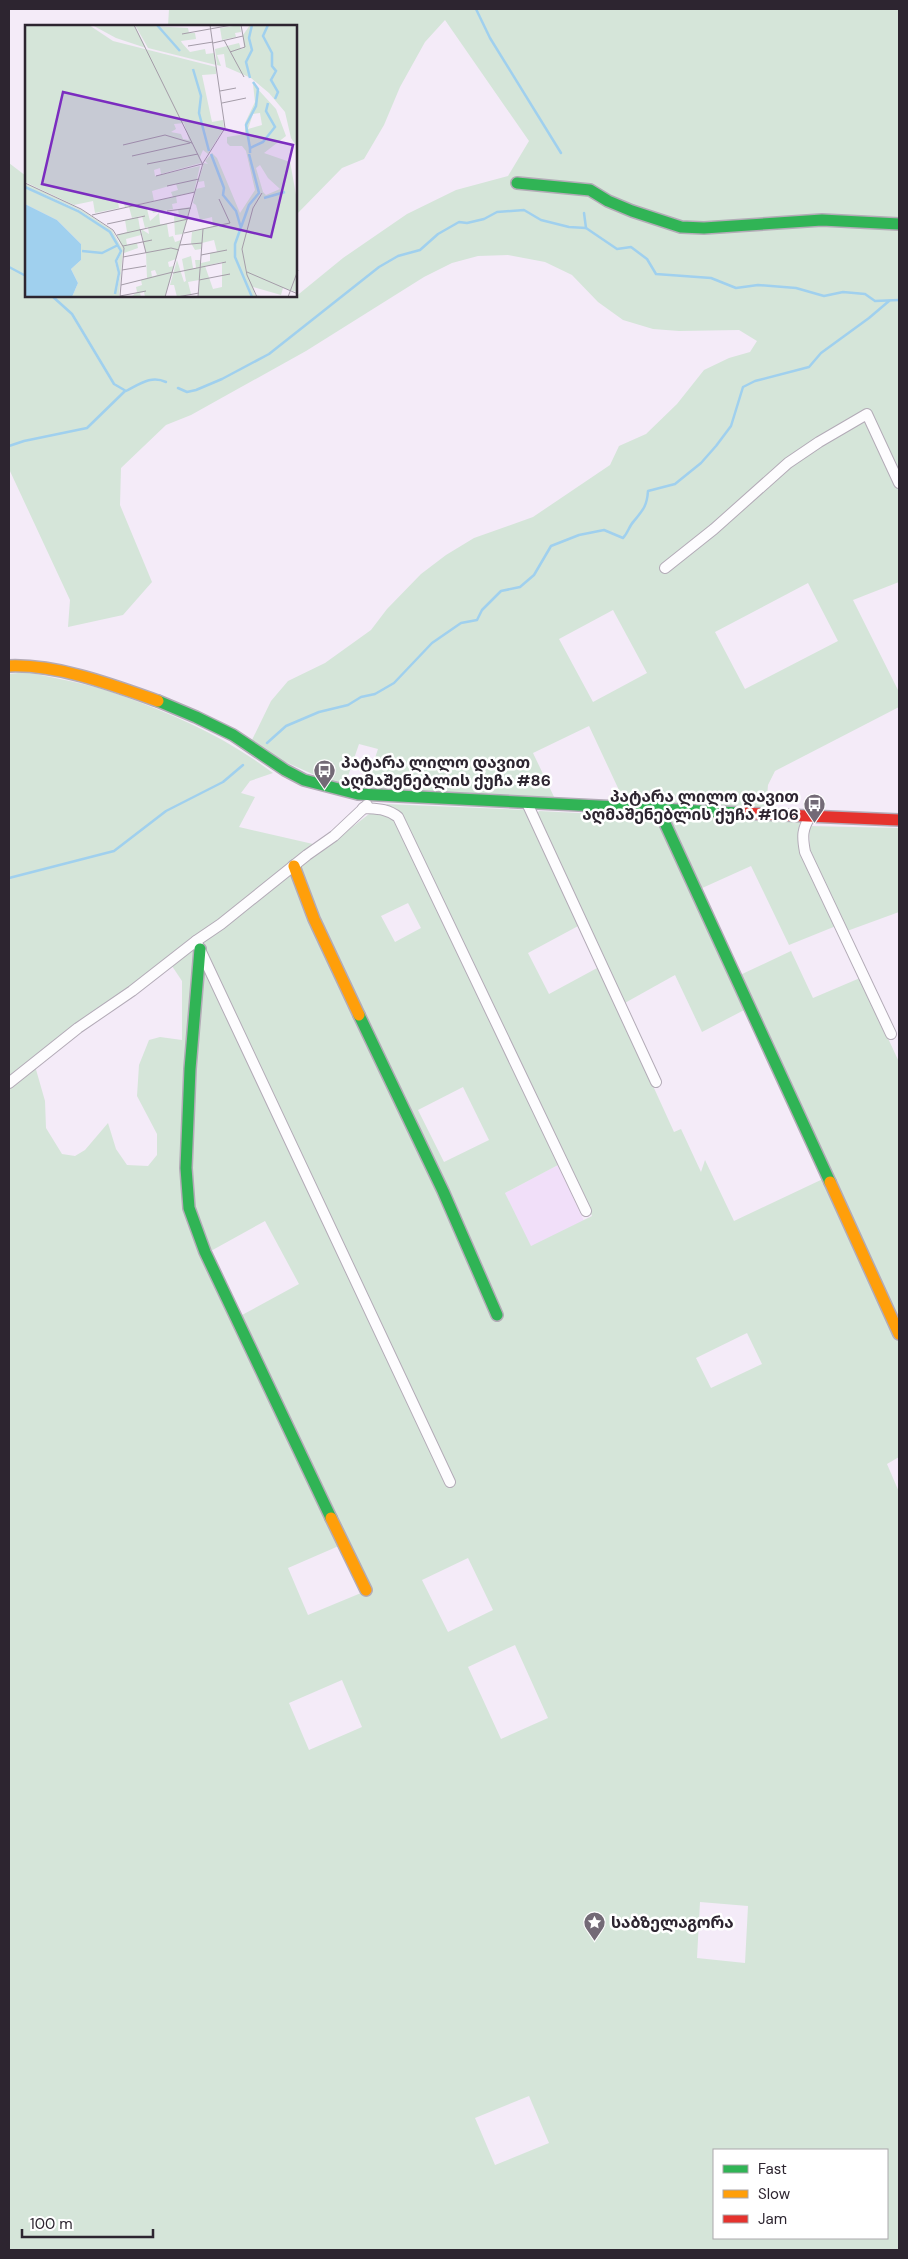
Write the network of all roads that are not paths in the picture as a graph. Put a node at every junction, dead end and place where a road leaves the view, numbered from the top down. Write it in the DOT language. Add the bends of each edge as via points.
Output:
graph roads {
  1 [pos="517,183"];
  2 [pos="899,224"];
  3 [pos="899,483"];
  4 [pos="665,568"];
  5 [pos="9,666"];
  6 [pos="379,795"];
  7 [pos="527,803"];
  8 [pos="363,808"];
  9 [pos="658,808"];
  10 [pos="811,815"];
  11 [pos="899,820"];
  12 [pos="294,866"];
  13 [pos="198,945"];
  14 [pos="891,1034"];
  15 [pos="656,1082"];
  16 [pos="9,1083"];
  17 [pos="586,1210"];
  18 [pos="497,1315"];
  19 [pos="899,1334"];
  20 [pos="450,1482"];
  21 [pos="366,1590"];
  1 -- 2 [label="street" via="590,190 632,211 681,227 822,220"];
  3 -- 4 [label="street" via="867,414 788,463"];
  5 -- 6 [label="street" via="48,669 146,696 192,714 234,736 304,780 344,792"];
  6 -- 7 [label="street"];
  6 -- 8 [label="street"];
  7 -- 9 [label="street"];
  7 -- 15 [label="street"];
  8 -- 12 [label="street" via="334,836"];
  8 -- 17 [label="street" via="391,811 398,817"];
  9 -- 10 [label="street"];
  9 -- 19 [label="street"];
  10 -- 11 [label="street"];
  10 -- 14 [label="street" via="803,827 806,852"];
  12 -- 13 [label="street"];
  12 -- 18 [label="street" via="314,919 443,1191"];
  13 -- 16 [label="street" via="78,1028"];
  13 -- 20 [label="street"];
  13 -- 21 [label="street" via="186,1168 189,1208 205,1252"];
}
